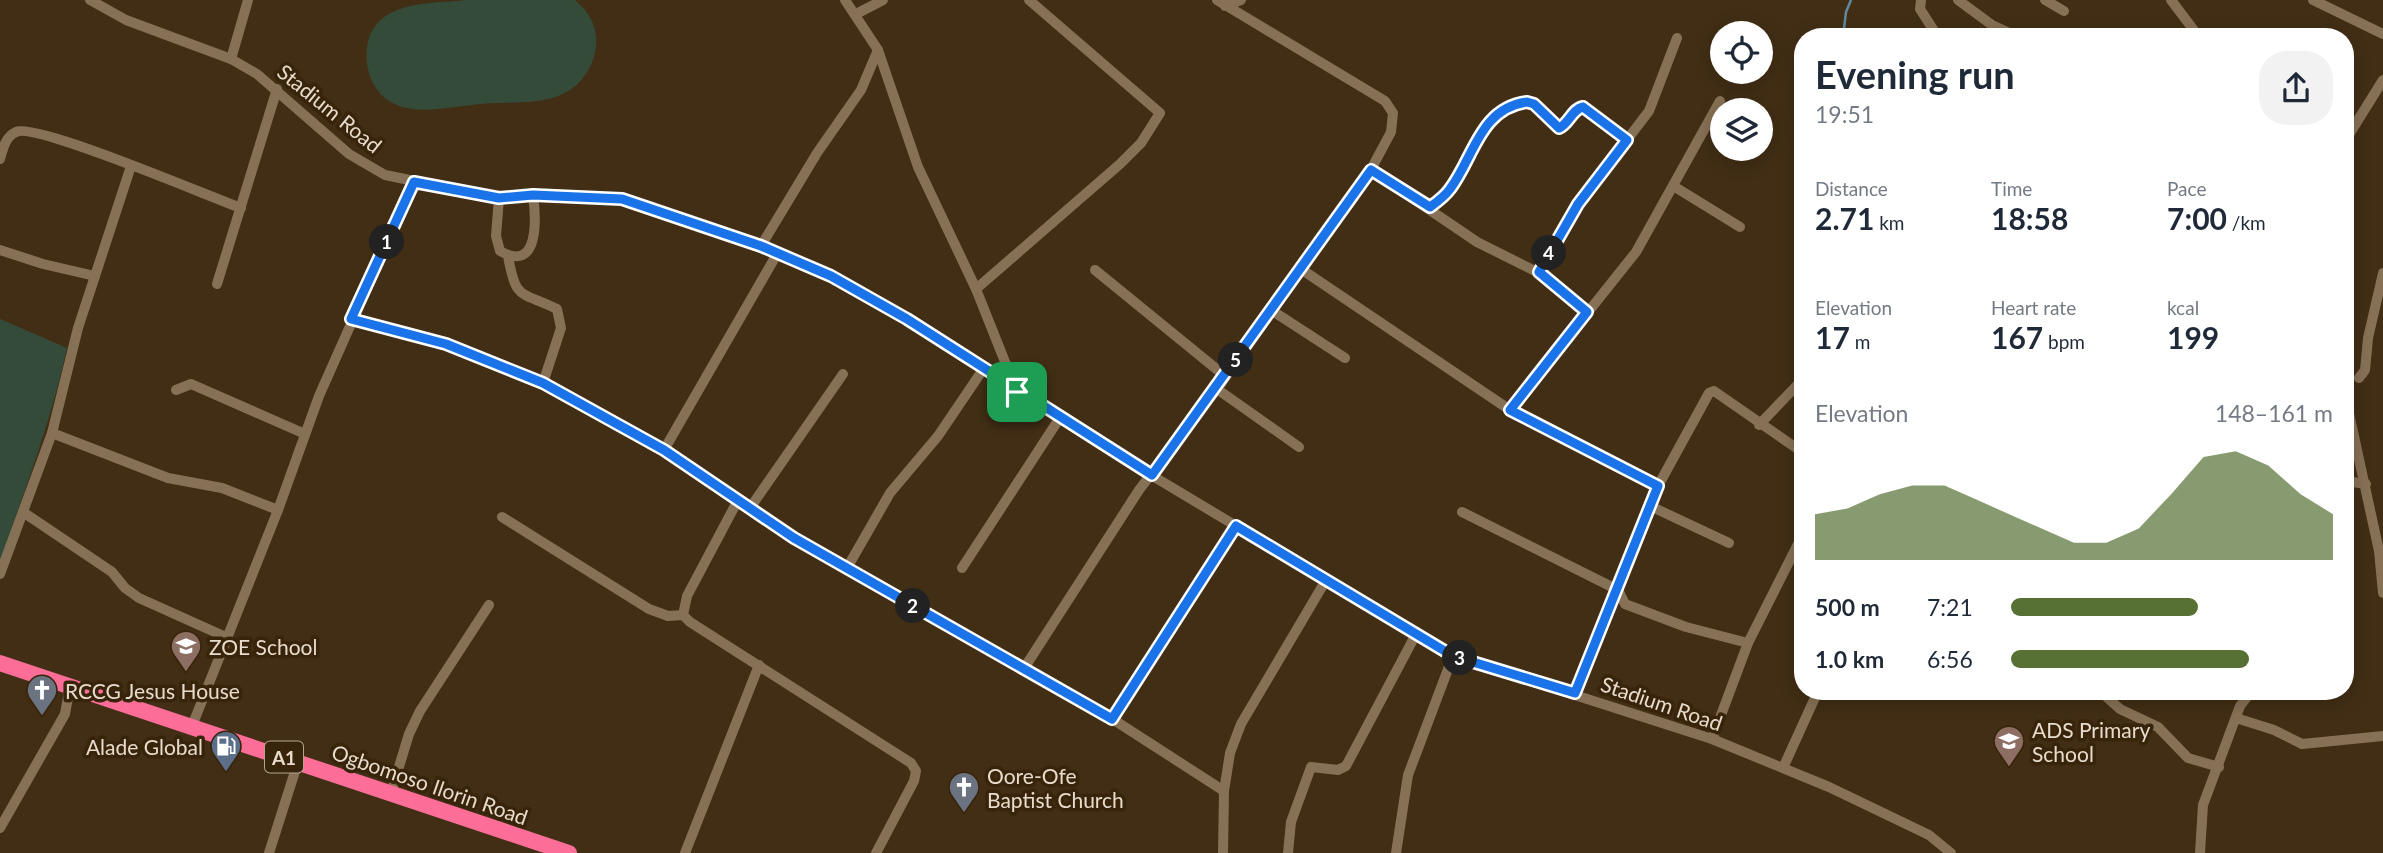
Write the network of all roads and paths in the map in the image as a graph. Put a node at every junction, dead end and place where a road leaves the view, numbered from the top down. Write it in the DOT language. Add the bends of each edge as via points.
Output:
graph roads {
  1 [pos="90,0"];
  2 [pos="248,0"];
  3 [pos="845,0"];
  4 [pos="883,0"];
  5 [pos="1029,0"];
  6 [pos="1241,0"];
  7 [pos="1922,0"];
  8 [pos="1958,0"];
  9 [pos="2045,0"];
  10 [pos="2171,0"];
  11 [pos="2313,0"];
  12 [pos="1221,3"];
  13 [pos="2064,11"];
  14 [pos="856,15"];
  15 [pos="1932,28"];
  16 [pos="1998,28"];
  17 [pos="2192,28"];
  18 [pos="2383,34"];
  19 [pos="1677,38"];
  20 [pos="878,50"];
  21 [pos="231,59"];
  22 [pos="2383,80"];
  23 [pos="276,89"];
  24 [pos="1710,120"];
  25 [pos="2354,127"];
  26 [pos="1627,140"];
  27 [pos="0,159"];
  28 [pos="131,166"];
  29 [pos="1371,170"];
  30 [pos="414,182"];
  31 [pos="1675,187"];
  32 [pos="533,195"];
  33 [pos="499,198"];
  34 [pos="1430,207"];
  35 [pos="241,208"];
  36 [pos="1740,227"];
  37 [pos="761,246"];
  38 [pos="0,250"];
  39 [pos="777,254"];
  40 [pos="508,256"];
  41 [pos="1301,269"];
  42 [pos="1095,270"];
  43 [pos="1539,272"];
  44 [pos="2383,273"];
  45 [pos="95,276"];
  46 [pos="218,284"];
  47 [pos="976,289"];
  48 [pos="1271,310"];
  49 [pos="1587,312"];
  50 [pos="351,319"];
  51 [pos="1345,358"];
  52 [pos="984,368"];
  53 [pos="843,374"];
  54 [pos="1226,376"];
  55 [pos="2359,378"];
  56 [pos="543,383"];
  57 [pos="1794,388"];
  58 [pos="1217,389"];
  59 [pos="176,390"];
  60 [pos="1017,392"];
  61 [pos="1510,410"];
  62 [pos="1059,419"];
  63 [pos="1759,425"];
  64 [pos="52,433"];
  65 [pos="2354,433"];
  66 [pos="305,434"];
  67 [pos="1299,447"];
  68 [pos="1794,447"];
  69 [pos="664,450"];
  70 [pos="1152,475"];
  71 [pos="2354,482"];
  72 [pos="2366,484"];
  73 [pos="1658,486"];
  74 [pos="738,500"];
  75 [pos="1650,506"];
  76 [pos="750,508"];
  77 [pos="278,510"];
  78 [pos="23,512"];
  79 [pos="1462,512"];
  80 [pos="502,517"];
  81 [pos="1236,526"];
  82 [pos="2383,540"];
  83 [pos="1729,543"];
  84 [pos="2379,551"];
  85 [pos="1794,552"];
  86 [pos="846,568"];
  87 [pos="962,568"];
  88 [pos="0,574"];
  89 [pos="1326,580"];
  90 [pos="1618,590"];
  91 [pos="2383,593"];
  92 [pos="489,605"];
  93 [pos="683,615"];
  94 [pos="1416,634"];
  95 [pos="228,638"];
  96 [pos="1748,643"];
  97 [pos="1453,656"];
  98 [pos="0,663"];
  99 [pos="759,665"];
  100 [pos="1023,670"];
  101 [pos="70,686"];
  102 [pos="1575,693"];
  103 [pos="1813,700"];
  104 [pos="2110,700"];
  105 [pos="2247,700"];
  106 [pos="1112,719"];
  107 [pos="2236,719"];
  108 [pos="192,726"];
  109 [pos="2383,736"];
  110 [pos="1712,739"];
  111 [pos="298,762"];
  112 [pos="2219,767"];
  113 [pos="1783,768"];
  114 [pos="1224,790"];
  115 [pos="391,793"];
  116 [pos="0,828"];
  117 [pos="269,853"];
  118 [pos="569,853"];
  119 [pos="685,853"];
  120 [pos="876,853"];
  121 [pos="1223,853"];
  122 [pos="1288,853"];
  123 [pos="1396,853"];
  124 [pos="1951,853"];
  125 [pos="2200,853"];
  1 -- 21 [label="street, Stadium Road" via="157,33"];
  2 -- 21 [label="street"];
  3 -- 14 [label="street"];
  4 -- 14 [label="street"];
  5 -- 47 [label="street" via="1160,113 1141,143 1120,164"];
  6 -- 12 [label="street"];
  7 -- 15 [label="street" via="1920,9"];
  8 -- 16 [label="street"];
  9 -- 13 [label="street"];
  10 -- 17 [label="street"];
  11 -- 18 [label="street"];
  12 -- 29 [label="street" via="1385,101 1393,113 1391,132"];
  14 -- 20 [label="street"];
  19 -- 26 [label="street" via="1655,98"];
  20 -- 37 [label="street" via="861,90"];
  20 -- 47 [label="street" via="918,167"];
  21 -- 23 [label="street, Stadium Road"];
  22 -- 25 [label="street"];
  23 -- 30 [label="street, Stadium Road" via="349,154 385,175"];
  23 -- 35 [label="street"];
  24 -- 31 [label="street"];
  26 -- 34 [label="street" via="1583,107 1559,128 1534,104 1515,104 1486,127 1450,188"];
  26 -- 43 [label="street" via="1578,204"];
  27 -- 28 [label="street" via="6,140 22,130"];
  28 -- 35 [label="street"];
  28 -- 45 [label="street"];
  29 -- 34 [label="street"];
  29 -- 41 [label="street"];
  30 -- 33 [label="street, Stadium Road"];
  30 -- 50 [label="street"];
  31 -- 36 [label="street"];
  31 -- 49 [label="street" via="1636,252"];
  32 -- 33 [label="street, Stadium Road"];
  32 -- 37 [label="street, Stadium Road" via="622,199"];
  32 -- 40 [label="street" via="537,227 531,246"];
  33 -- 40 [label="street" via="496,236 499,251"];
  34 -- 43 [label="street" via="1477,242"];
  35 -- 46 [label="street"];
  37 -- 39 [label="street, Stadium Road"];
  38 -- 45 [label="street"];
  39 -- 52 [label="street, Stadium Road" via="831,276"];
  39 -- 69 [label="street"];
  40 -- 56 [label="street" via="514,287 525,297 557,309 561,320"];
  41 -- 48 [label="street"];
  41 -- 61 [label="street"];
  42 -- 54 [label="street"];
  43 -- 49 [label="street"];
  44 -- 55 [label="street" via="2365,370"];
  45 -- 64 [label="street"];
  47 -- 60 [label="street"];
  48 -- 51 [label="street"];
  48 -- 54 [label="street"];
  49 -- 61 [label="street"];
  50 -- 56 [label="street" via="446,344"];
  50 -- 66 [label="street"];
  52 -- 60 [label="street, Stadium Road"];
  52 -- 86 [label="street" via="939,436 890,493"];
  53 -- 76 [label="street"];
  54 -- 58 [label="street"];
  56 -- 69 [label="street"];
  57 -- 63 [label="street"];
  58 -- 67 [label="street"];
  58 -- 70 [label="street"];
  59 -- 66 [label="street" via="191,384"];
  60 -- 62 [label="street, Stadium Road"];
  61 -- 73 [label="street"];
  62 -- 70 [label="street, Stadium Road"];
  62 -- 87 [label="street"];
  63 -- 68 [label="street"];
  63 -- 73 [label="street" via="1714,391 1709,393"];
  64 -- 77 [label="street" via="168,478 222,488"];
  64 -- 78 [label="street"];
  65 -- 72 [label="street"];
  66 -- 77 [label="street"];
  69 -- 74 [label="street"];
  70 -- 81 [label="street, Stadium Road"];
  70 -- 100 [label="street"];
  71 -- 72 [label="street"];
  72 -- 84 [label="street"];
  73 -- 75 [label="street"];
  74 -- 76 [label="street"];
  74 -- 93 [label="street" via="687,596"];
  75 -- 83 [label="street"];
  75 -- 90 [label="street"];
  76 -- 86 [label="street"];
  77 -- 95 [label="street"];
  78 -- 88 [label="street"];
  78 -- 95 [label="street" via="112,572 139,598"];
  79 -- 90 [label="street"];
  80 -- 93 [label="street" via="649,609 668,616"];
  81 -- 89 [label="street, Stadium Road"];
  81 -- 106 [label="street"];
  82 -- 84 [label="street"];
  84 -- 91 [label="street"];
  85 -- 96 [label="street"];
  86 -- 100 [label="street"];
  89 -- 94 [label="street, Stadium Road"];
  89 -- 114 [label="street" via="1241,724"];
  90 -- 96 [label="street" via="1625,604"];
  90 -- 102 [label="street"];
  92 -- 115 [label="street" via="417,718"];
  93 -- 99 [label="street"];
  94 -- 97 [label="street, Stadium Road"];
  94 -- 122 [label="street" via="1346,766 1338,770 1311,767 1291,822"];
  95 -- 108 [label="street"];
  96 -- 110 [label="street"];
  97 -- 102 [label="street, Stadium Road"];
  97 -- 123 [label="street" via="1408,775"];
  98 -- 101 [label="highway, Ogbomoso Ilorin Road / A1"];
  99 -- 119 [label="street"];
  99 -- 120 [label="street" via="904,758 916,771"];
  100 -- 106 [label="street"];
  101 -- 108 [label="highway, Ogbomoso Ilorin Road / A1"];
  101 -- 116 [label="street" via="65,714"];
  102 -- 110 [label="street, Stadium Road"];
  103 -- 113 [label="street"];
  104 -- 112 [label="street" via="2158,727 2188,758"];
  105 -- 107 [label="street"];
  106 -- 114 [label="street"];
  107 -- 109 [label="street" via="2302,744"];
  107 -- 112 [label="street"];
  108 -- 111 [label="highway, Ogbomoso Ilorin Road / A1"];
  110 -- 113 [label="street, Stadium Road"];
  111 -- 115 [label="highway, Ogbomoso Ilorin Road / A1"];
  111 -- 117 [label="street"];
  112 -- 125 [label="street" via="2203,805"];
  113 -- 124 [label="street, Stadium Road" via="1922,831"];
  114 -- 121 [label="street"];
  115 -- 118 [label="highway, Ogbomoso Ilorin Road / A1"];
}
